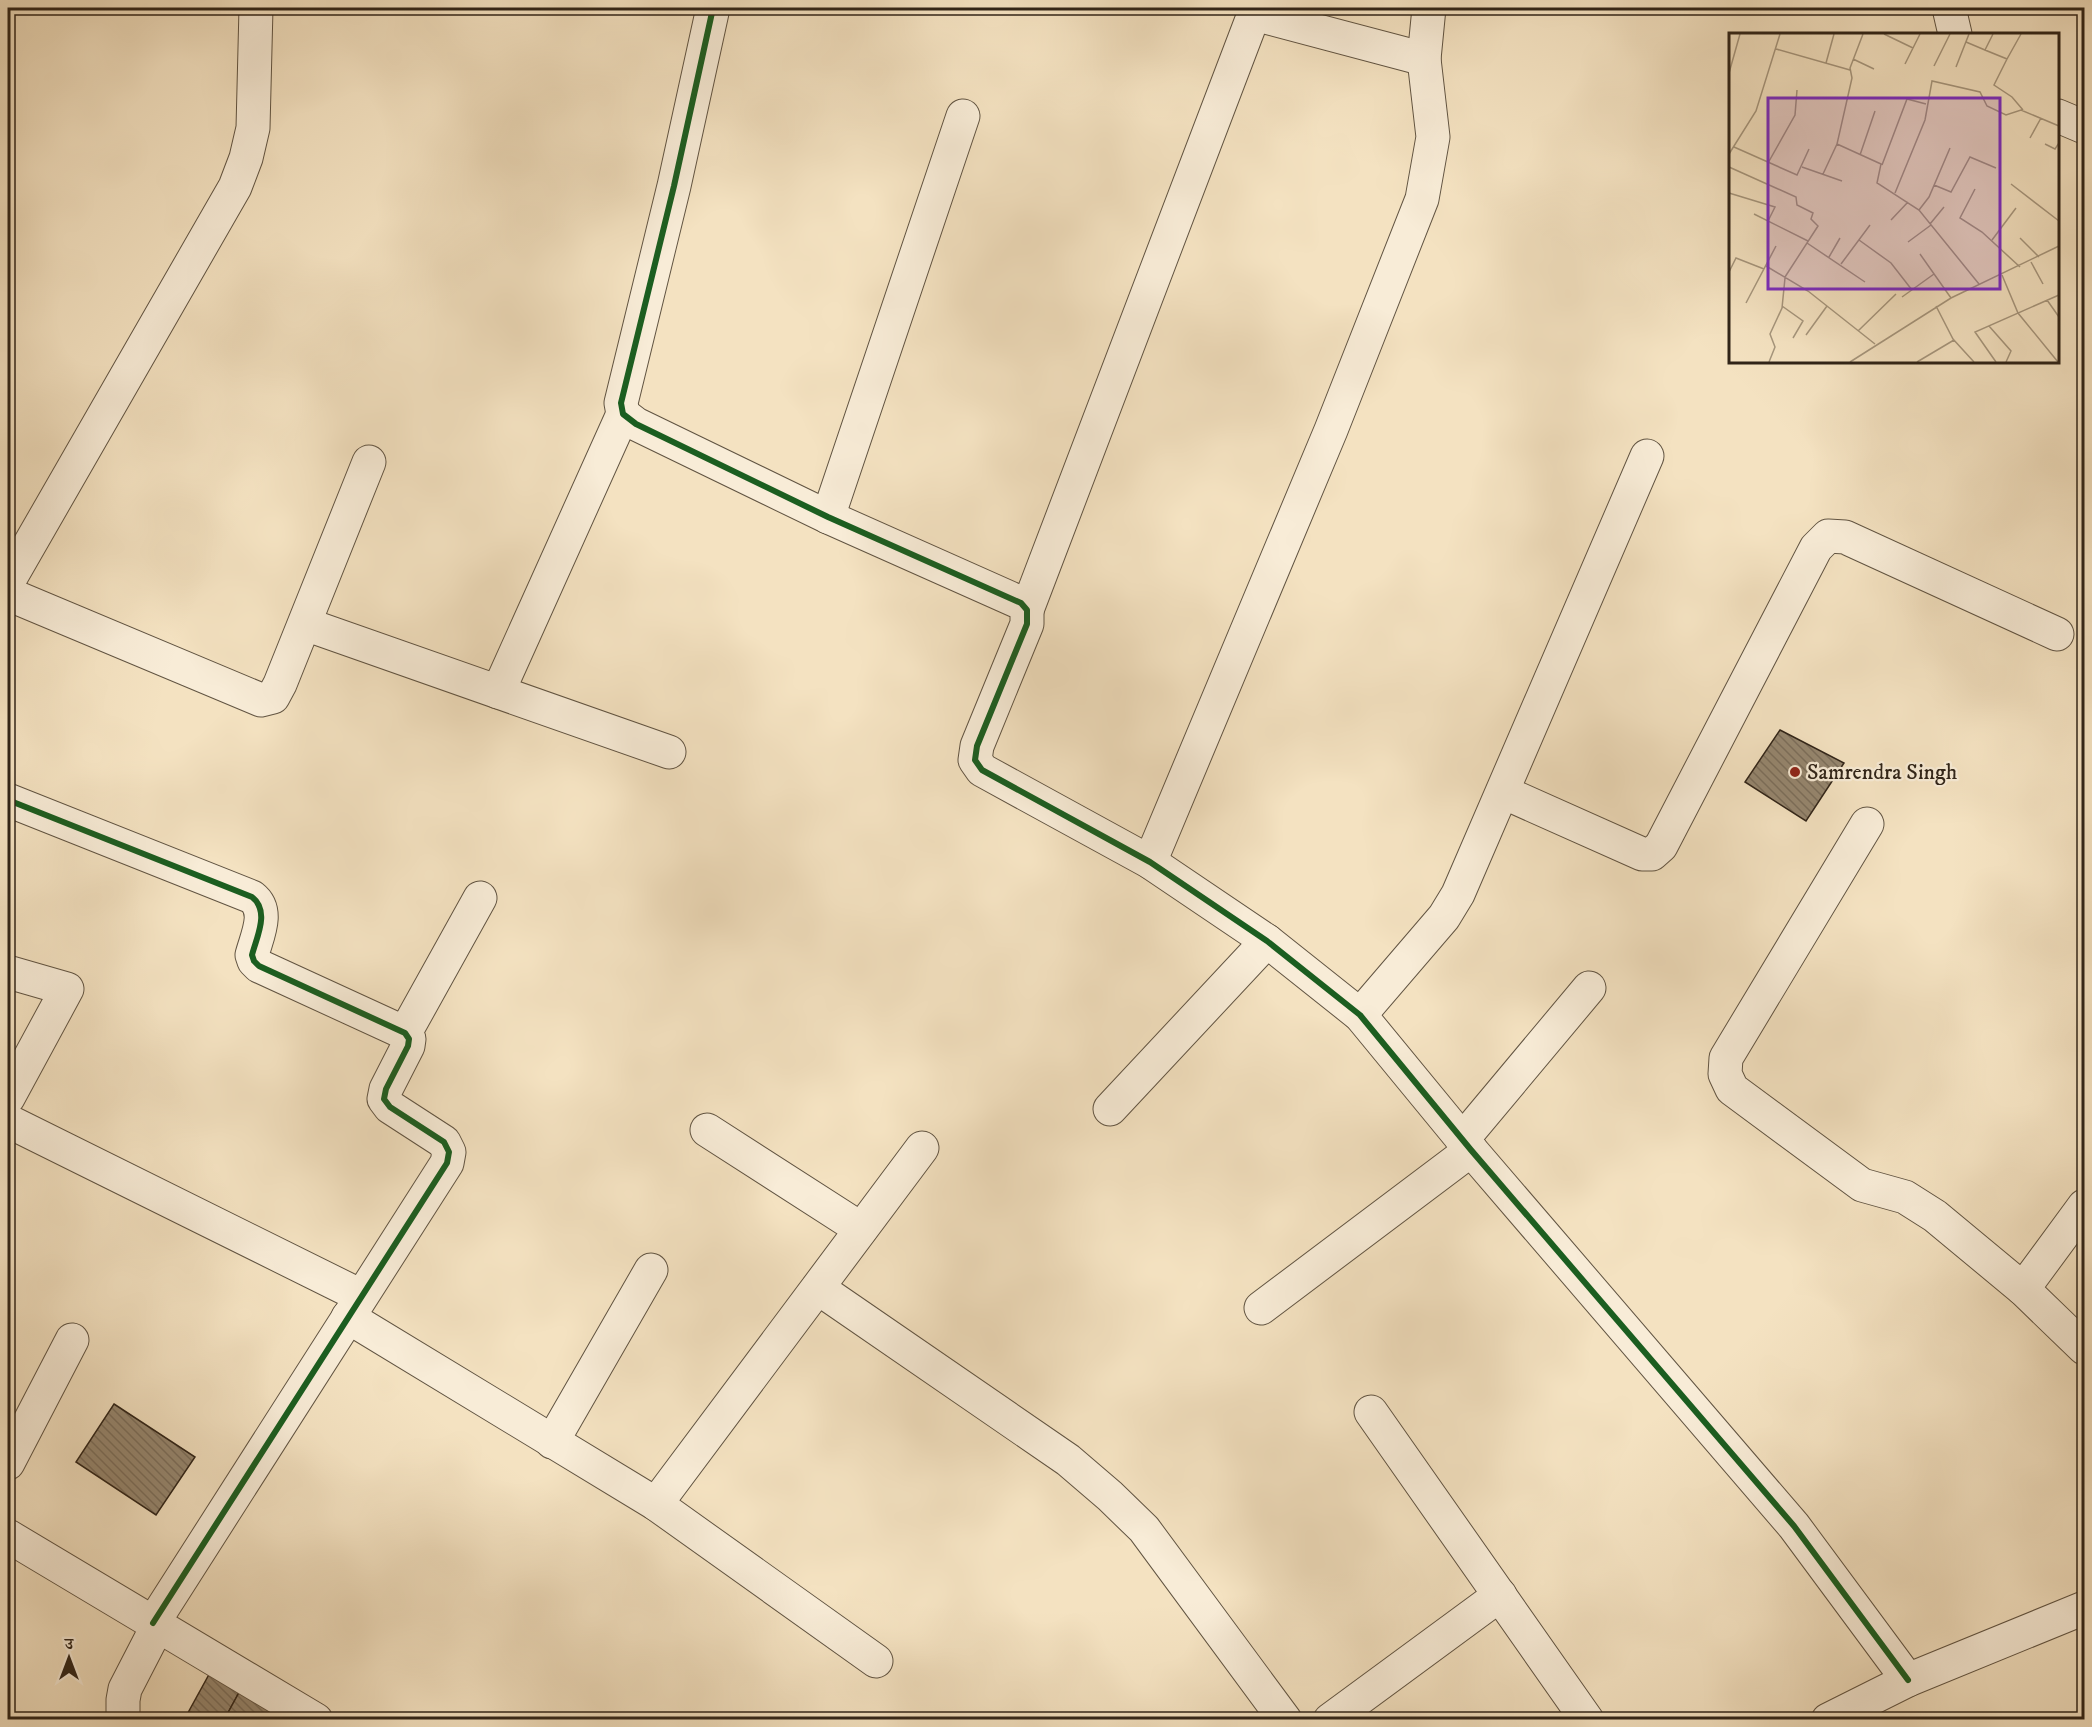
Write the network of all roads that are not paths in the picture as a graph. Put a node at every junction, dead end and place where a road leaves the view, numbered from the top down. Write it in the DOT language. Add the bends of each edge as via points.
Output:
graph roads {
  1 [pos="256,8"];
  2 [pos="713,8"];
  3 [pos="1429,8"];
  4 [pos="1949,8"];
  5 [pos="1955,33"];
  6 [pos="1424,59"];
  7 [pos="963,116"];
  8 [pos="2059,116"];
  9 [pos="2085,127"];
  10 [pos="623,414"];
  11 [pos="1647,456"];
  12 [pos="369,462"];
  13 [pos="828,517"];
  14 [pos="8,582"];
  15 [pos="8,594"];
  16 [pos="1027,610"];
  17 [pos="304,624"];
  18 [pos="2057,634"];
  19 [pos="498,692"];
  20 [pos="669,753"];
  21 [pos="1503,792"];
  22 [pos="8,800"];
  23 [pos="1867,825"];
  24 [pos="1150,862"];
  25 [pos="480,898"];
  26 [pos="1268,941"];
  27 [pos="8,972"];
  28 [pos="1589,988"];
  29 [pos="1360,1015"];
  30 [pos="405,1033"];
  31 [pos="8,1098"];
  32 [pos="1110,1108"];
  33 [pos="8,1120"];
  34 [pos="706,1130"];
  35 [pos="1466,1145"];
  36 [pos="922,1148"];
  37 [pos="2085,1206"];
  38 [pos="861,1229"];
  39 [pos="651,1270"];
  40 [pos="818,1288"];
  41 [pos="2023,1289"];
  42 [pos="355,1306"];
  43 [pos="1261,1308"];
  44 [pos="72,1340"];
  45 [pos="2085,1348"];
  46 [pos="1371,1412"];
  47 [pos="552,1442"];
  48 [pos="8,1463"];
  49 [pos="656,1504"];
  50 [pos="8,1536"];
  51 [pos="1500,1595"];
  52 [pos="2085,1608"];
  53 [pos="155,1624"];
  54 [pos="876,1661"];
  55 [pos="1908,1680"];
  56 [pos="123,1719"];
  57 [pos="316,1719"];
  58 [pos="1285,1719"];
  59 [pos="1330,1719"];
  60 [pos="1587,1719"];
  61 [pos="1828,1719"];
  1 -- 14 [label="street" via="253,128 235,187"];
  2 -- 10 [label="street" via="621,403"];
  3 -- 6 [label="street"];
  4 -- 5 [label="street"];
  6 -- 16 [label="street" via="1254,14"];
  6 -- 24 [label="street" via="1433,137 1422,199 1331,430"];
  7 -- 13 [label="street"];
  8 -- 9 [label="street"];
  10 -- 13 [label="street" via="636,424"];
  10 -- 19 [label="street"];
  11 -- 21 [label="street"];
  12 -- 17 [label="street"];
  13 -- 16 [label="street" via="1021,603"];
  15 -- 17 [label="street" via="261,700 273,697"];
  16 -- 24 [label="street" via="1027,624 977,746 975,760 982,770"];
  17 -- 19 [label="street"];
  18 -- 21 [label="street" via="1845,537 1828,536 1816,548 1661,846 1652,854 1642,854"];
  19 -- 20 [label="street"];
  21 -- 29 [label="street" via="1444,917"];
  22 -- 30 [label="street" via="252,897 262,908 252,955 259,966"];
  23 -- 41 [label="street" via="1726,1058 1725,1074 1732,1089 1862,1185 1915,1203"];
  24 -- 26 [label="street"];
  25 -- 30 [label="street"];
  26 -- 29 [label="street"];
  26 -- 32 [label="street"];
  27 -- 31 [label="street" via="67,989"];
  28 -- 35 [label="street"];
  29 -- 35 [label="street"];
  30 -- 42 [label="street" via="410,1039 408,1046 384,1099 390,1107 444,1142 449,1152 447,1163"];
  33 -- 42 [label="street"];
  34 -- 38 [label="street"];
  35 -- 43 [label="street"];
  35 -- 55 [label="street" via="1794,1526"];
  36 -- 38 [label="street"];
  37 -- 41 [label="street"];
  38 -- 40 [label="street"];
  39 -- 47 [label="street"];
  40 -- 49 [label="street"];
  40 -- 58 [label="street" via="1068,1460 1110,1496 1143,1529"];
  41 -- 45 [label="street"];
  42 -- 47 [label="street"];
  42 -- 53 [label="street"];
  44 -- 48 [label="street"];
  46 -- 51 [label="street"];
  47 -- 49 [label="street"];
  49 -- 54 [label="street"];
  50 -- 53 [label="street"];
  51 -- 59 [label="street"];
  51 -- 60 [label="street"];
  52 -- 55 [label="street"];
  53 -- 56 [label="street" via="125,1689"];
  53 -- 57 [label="street"];
  55 -- 61 [label="street"];
}
